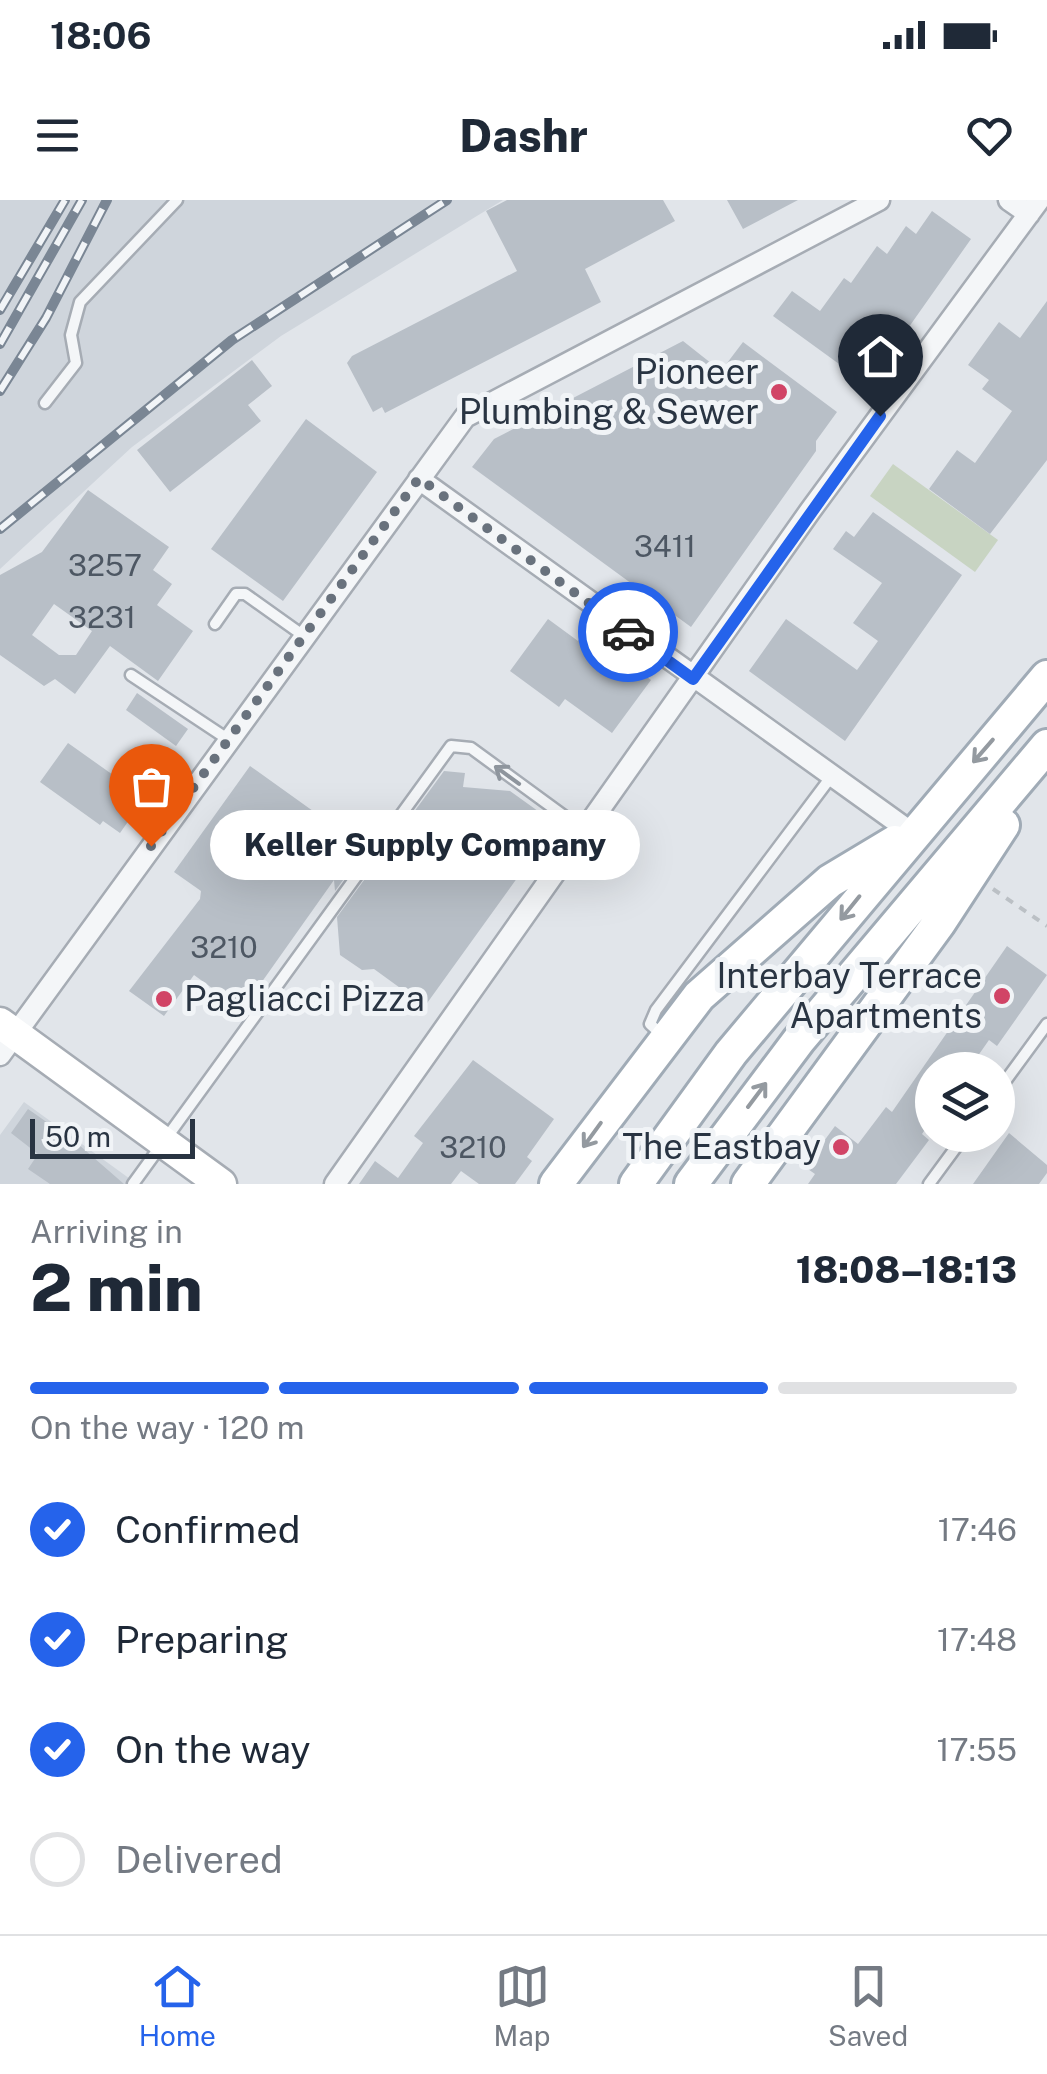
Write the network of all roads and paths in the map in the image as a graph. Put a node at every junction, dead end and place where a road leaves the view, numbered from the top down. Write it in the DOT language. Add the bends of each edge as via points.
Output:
graph roads {
  1 [pos="177,200"];
  2 [pos="879,200"];
  3 [pos="1009,200"];
  4 [pos="1034,207"];
  5 [pos="46,403"];
  6 [pos="419,478"];
  7 [pos="214,624"];
  8 [pos="304,636"];
  9 [pos="131,675"];
  10 [pos="1047,677"];
  11 [pos="693,679"];
  12 [pos="228,740"];
  13 [pos="1047,750"];
  14 [pos="831,777"];
  15 [pos="586,832"];
  16 [pos="912,833"];
  17 [pos="990,886"];
  18 [pos="1047,926"];
  19 [pos="1047,1024"];
  20 [pos="5,1037"];
  21 [pos="665,1039"];
  22 [pos="1015,1068"];
  23 [pos="163,1142"];
  24 [pos="953,1152"];
  25 [pos="133,1184"];
  26 [pos="221,1184"];
  27 [pos="335,1184"];
  28 [pos="556,1184"];
  29 [pos="636,1184"];
  30 [pos="691,1184"];
  31 [pos="748,1184"];
  32 [pos="929,1184"];
  1 -- 5 [label="lane" via="80,302 71,335 76,363"];
  2 -- 6 [label="street" via="465,417"];
  3 -- 4 [label="street"];
  4 -- 11 [label="street"];
  6 -- 8 [label="street"];
  6 -- 11 [label="street"];
  7 -- 8 [label="lane" via="236,594 245,594"];
  8 -- 12 [label="street"];
  9 -- 12 [label="lane"];
  10 -- 16 [label="main road, one-way"];
  11 -- 14 [label="street"];
  11 -- 15 [label="street"];
  12 -- 20 [label="street"];
  30 -- 13 [label="main road, one-way" via="799,1040"];
  13 -- 31 [label="main road" via="939,923"];
  14 -- 16 [label="street"];
  14 -- 21 [label="lane" via="656,1010 650,1024"];
  15 -- 23 [label="lane, one-way" via="471,748 451,746"];
  15 -- 27 [label="street"];
  16 -- 21 [label="main road" via="830,881 699,996"];
  16 -- 29 [label="main road, one-way" via="731,1053"];
  17 -- 18 [label="path"];
  19 -- 22 [label="lane"];
  20 -- 23 [label="main road"];
  21 -- 28 [label="main road, one-way"];
  23 -- 25 [label="lane"];
  23 -- 26 [label="main road"];
  24 -- 32 [label="lane"];
}
